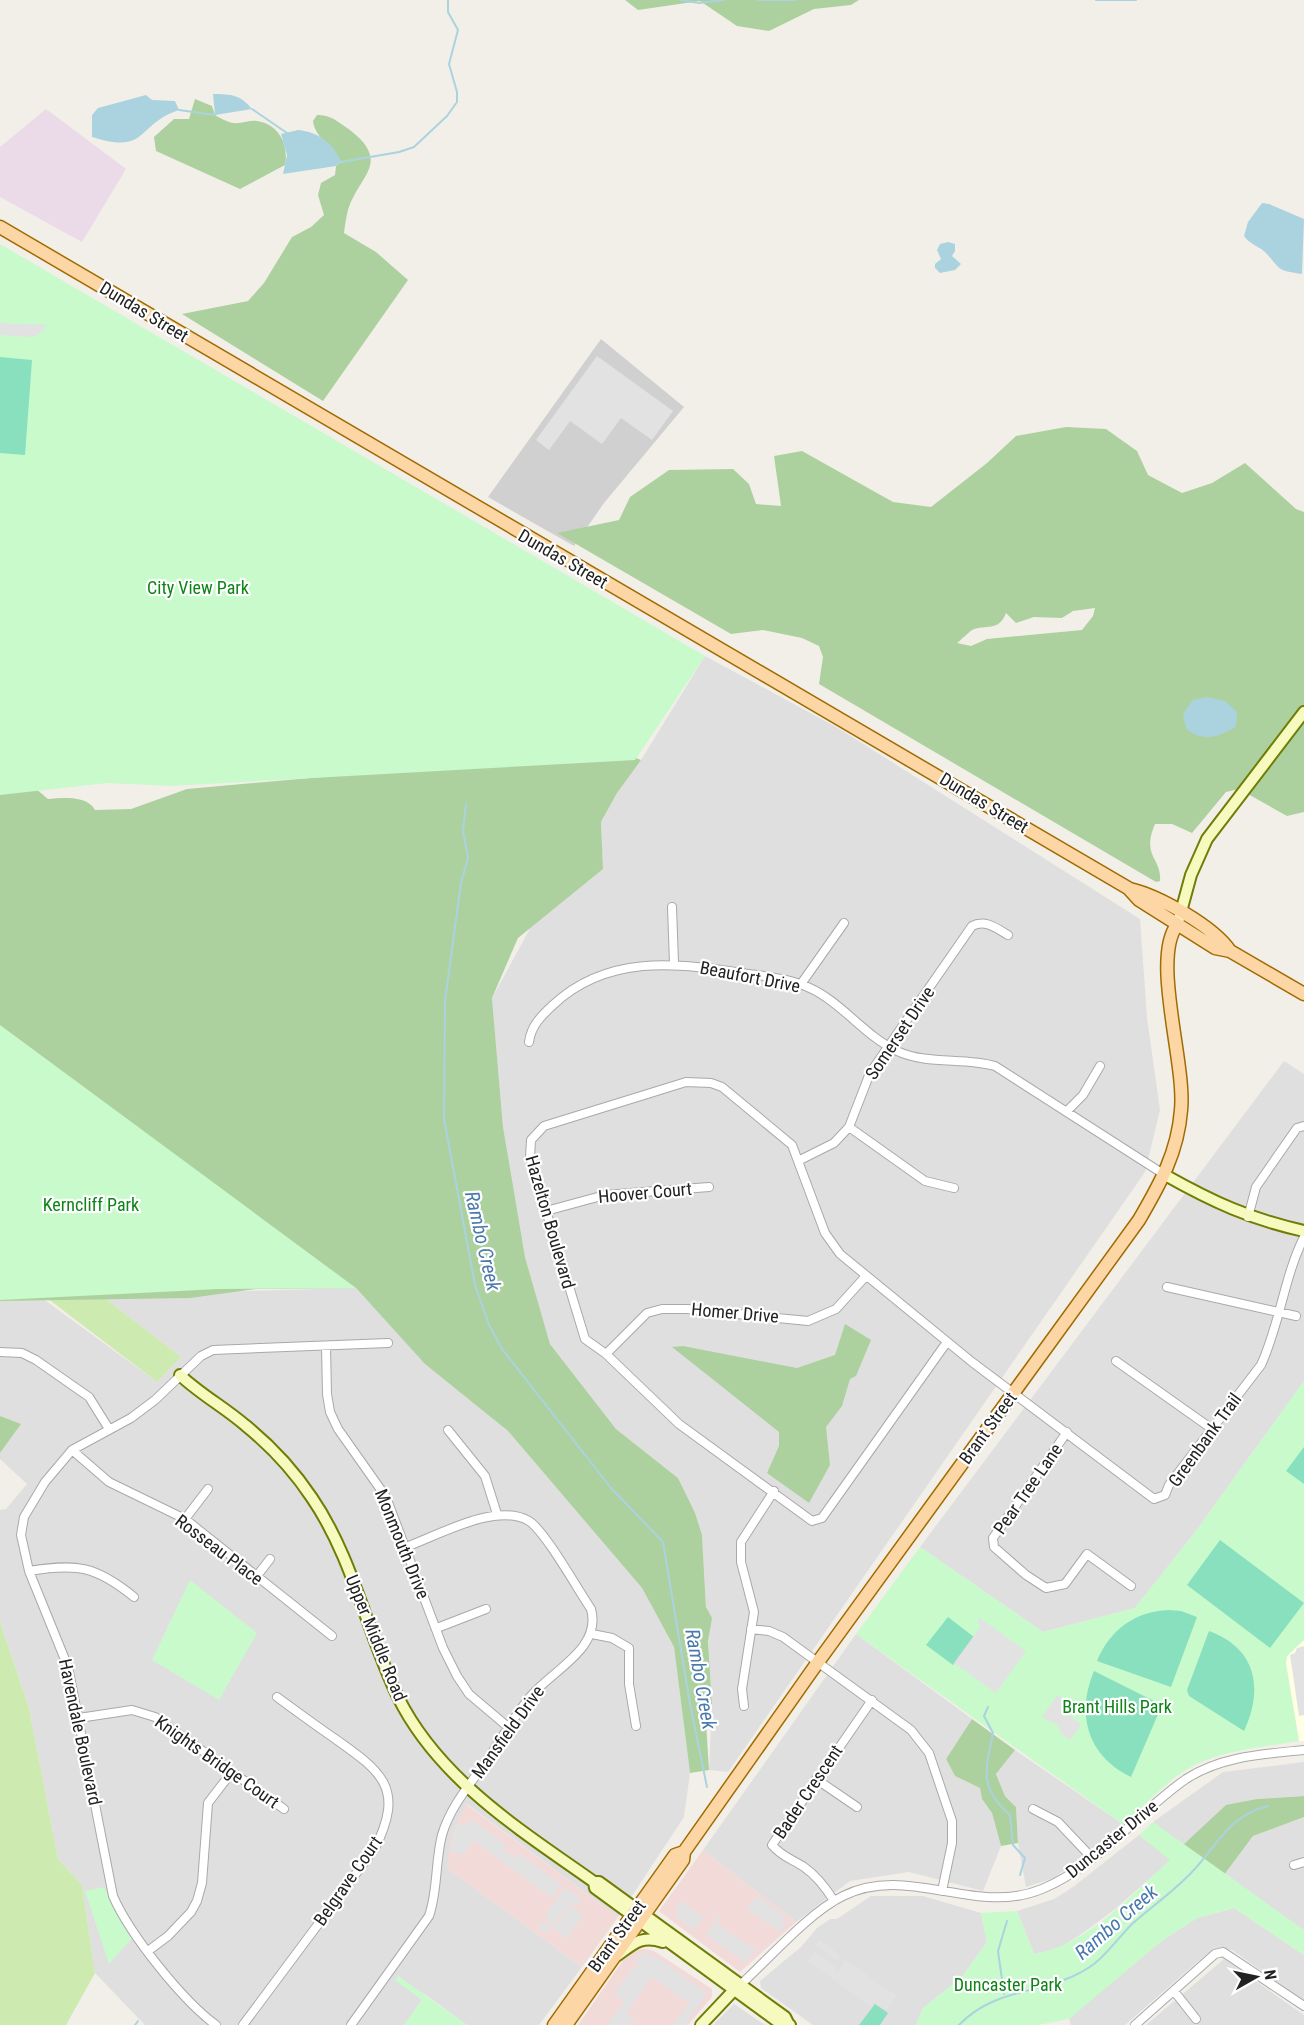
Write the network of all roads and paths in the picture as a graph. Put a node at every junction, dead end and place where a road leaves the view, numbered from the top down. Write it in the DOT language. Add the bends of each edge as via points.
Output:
graph roads {
  1 [pos="0,227"];
  2 [pos="1304,712"];
  3 [pos="672,907"];
  4 [pos="1179,919"];
  5 [pos="844,923"];
  6 [pos="1008,935"];
  7 [pos="675,963"];
  8 [pos="801,984"];
  9 [pos="1304,994"];
  10 [pos="529,1042"];
  11 [pos="888,1046"];
  12 [pos="1100,1066"];
  13 [pos="1067,1111"];
  14 [pos="1304,1126"];
  15 [pos="849,1127"];
  16 [pos="800,1160"];
  17 [pos="1165,1175"];
  18 [pos="709,1187"];
  19 [pos="954,1188"];
  20 [pos="546,1211"];
  21 [pos="1248,1217"];
  22 [pos="1304,1231"];
  23 [pos="1304,1237"];
  24 [pos="865,1277"];
  25 [pos="1167,1287"];
  26 [pos="1280,1313"];
  27 [pos="1296,1316"];
  28 [pos="947,1342"];
  29 [pos="388,1343"];
  30 [pos="326,1346"];
  31 [pos="0,1352"];
  32 [pos="606,1354"];
  33 [pos="1116,1361"];
  34 [pos="180,1376"];
  35 [pos="1014,1392"];
  36 [pos="109,1429"];
  37 [pos="1212,1429"];
  38 [pos="448,1430"];
  39 [pos="1067,1432"];
  40 [pos="72,1450"];
  41 [pos="208,1489"];
  42 [pos="774,1491"];
  43 [pos="497,1514"];
  44 [pos="185,1519"];
  45 [pos="406,1547"];
  46 [pos="270,1559"];
  47 [pos="30,1571"];
  48 [pos="256,1576"];
  49 [pos="1131,1586"];
  50 [pos="134,1597"];
  51 [pos="486,1609"];
  52 [pos="437,1629"];
  53 [pos="751,1629"];
  54 [pos="592,1634"];
  55 [pos="332,1636"];
  56 [pos="818,1662"];
  57 [pos="277,1697"];
  58 [pos="872,1700"];
  59 [pos="744,1706"];
  60 [pos="79,1718"];
  61 [pos="636,1726"];
  62 [pos="508,1727"];
  63 [pos="1304,1750"];
  64 [pos="231,1773"];
  65 [pos="816,1779"];
  66 [pos="467,1788"];
  67 [pos="857,1807"];
  68 [pos="284,1809"];
  69 [pos="1033,1809"];
  70 [pos="1092,1858"];
  71 [pos="1304,1862"];
  72 [pos="1294,1865"];
  73 [pos="942,1891"];
  74 [pos="834,1901"];
  75 [pos="638,1915"];
  76 [pos="669,1944"];
  77 [pos="148,1951"];
  78 [pos="614,1958"];
  79 [pos="738,1987"];
  80 [pos="1174,1991"];
  81 [pos="1304,2006"];
  82 [pos="1196,2019"];
  83 [pos="789,2024"];
  84 [pos="216,2025"];
  85 [pos="243,2025"];
  86 [pos="351,2025"];
  87 [pos="554,2025"];
  88 [pos="566,2025"];
  89 [pos="701,2025"];
  90 [pos="1135,2025"];
  1 -- 4 [label="main road, Dundas Street" via="1128,888 1143,892"];
  2 -- 4 [label="street" via="1207,839 1191,875"];
  3 -- 7 [label="street"];
  4 -- 9 [label="main road, Dundas Street" via="1221,939 1230,951"];
  4 -- 17 [label="main road, Brant Street" via="1176,953 1169,965 1169,1002 1182,1089 1179,1128"];
  5 -- 8 [label="street"];
  6 -- 11 [label="street, Somerset Drive" via="988,924 972,926"];
  7 -- 8 [label="street, Beaufort Drive"];
  7 -- 10 [label="street, Beaufort Drive" via="619,970 580,985 563,995 540,1018 533,1026"];
  8 -- 11 [label="street, Beaufort Drive" via="826,996"];
  11 -- 13 [label="street, Beaufort Drive" via="907,1054 995,1066"];
  11 -- 15 [label="street, Somerset Drive" via="862,1088"];
  12 -- 13 [label="street" via="1083,1095"];
  13 -- 17 [label="street, Beaufort Drive"];
  14 -- 21 [label="street" via="1297,1128 1256,1187"];
  15 -- 16 [label="street" via="834,1143"];
  15 -- 19 [label="street" via="925,1181"];
  16 -- 20 [label="street, Hazelton Boulevard" via="792,1144 722,1087 686,1082 544,1126 534,1134 529,1150"];
  16 -- 24 [label="street, Hazelton Boulevard" via="825,1233 840,1254"];
  17 -- 21 [label="street"];
  17 -- 35 [label="main road, Brant Street" via="1139,1220"];
  18 -- 20 [label="street, Hoover Court" via="604,1195"];
  20 -- 32 [label="street, Hazelton Boulevard" via="581,1330 585,1339"];
  21 -- 22 [label="street"];
  23 -- 26 [label="street, Greenbank Trail"];
  24 -- 28 [label="street, Hazelton Boulevard"];
  24 -- 32 [label="street, Homer Drive" via="836,1309 808,1321 687,1309 647,1313"];
  25 -- 26 [label="street"];
  26 -- 27 [label="street"];
  26 -- 37 [label="street, Greenbank Trail" via="1262,1365"];
  28 -- 35 [label="street, Hazelton Boulevard"];
  28 -- 42 [label="street, Hazelton Boulevard" via="822,1518 812,1521"];
  29 -- 30 [label="street, Havendale Boulevard"];
  30 -- 34 [label="street, Havendale Boulevard" via="213,1350"];
  30 -- 45 [label="street, Monmouth Drive" via="330,1412 386,1497"];
  31 -- 36 [label="street" via="22,1353 36,1360 89,1397"];
  32 -- 42 [label="street, Hazelton Boulevard" via="679,1424"];
  33 -- 37 [label="street"];
  34 -- 36 [label="street, Havendale Boulevard" via="131,1418"];
  34 -- 66 [label="street, Upper Middle Road" via="258,1436 314,1500 345,1561 399,1700 427,1742"];
  35 -- 39 [label="street, Greenbank Trail"];
  35 -- 56 [label="main road, Brant Street"];
  36 -- 40 [label="street, Havendale Boulevard"];
  37 -- 39 [label="street, Greenbank Trail" via="1169,1485 1166,1495 1154,1499"];
  38 -- 43 [label="street" via="485,1476"];
  39 -- 49 [label="street, Pear Tree Lane" via="993,1538 994,1547 1046,1588 1065,1584 1087,1554"];
  40 -- 44 [label="street, Rosseau Place" via="109,1482"];
  40 -- 47 [label="street, Havendale Boulevard" via="45,1482 24,1517 21,1535"];
  41 -- 44 [label="street"];
  42 -- 53 [label="street" via="741,1542 741,1562 754,1612"];
  43 -- 45 [label="street"];
  43 -- 54 [label="street" via="531,1522 541,1534 591,1609"];
  44 -- 48 [label="street, Rosseau Place"];
  45 -- 52 [label="street, Monmouth Drive"];
  46 -- 48 [label="street"];
  47 -- 50 [label="street" via="80,1567 105,1576"];
  47 -- 60 [label="street, Havendale Boulevard" via="68,1667"];
  48 -- 55 [label="street, Rosseau Place"];
  51 -- 52 [label="street"];
  52 -- 62 [label="street, Monmouth Drive" via="469,1695"];
  53 -- 56 [label="street" via="776,1634"];
  53 -- 59 [label="street" via="742,1689"];
  54 -- 61 [label="street" via="612,1638 629,1648 629,1684"];
  54 -- 62 [label="street, Mansfield Drive" via="536,1690"];
  56 -- 58 [label="street"];
  56 -- 75 [label="main road, Brant Street" via="684,1852 675,1855"];
  57 -- 85 [label="street, Belgrave Court" via="371,1764 387,1789 389,1803 387,1821 375,1848"];
  58 -- 65 [label="street, Bader Crescent"];
  58 -- 73 [label="street" via="911,1730 929,1753 939,1778 952,1821 952,1843"];
  60 -- 64 [label="street, Knights Bridge Court" via="132,1710 155,1717"];
  60 -- 77 [label="street, Havendale Boulevard" via="113,1896 120,1913"];
  62 -- 66 [label="street, Mansfield Drive"];
  63 -- 70 [label="street, Duncaster Drive" via="1235,1759 1206,1769 1187,1779"];
  64 -- 68 [label="street, Knights Bridge Court"];
  64 -- 77 [label="street" via="208,1803 197,1901 174,1929"];
  65 -- 67 [label="street"];
  65 -- 74 [label="street, Bader Crescent" via="772,1845 819,1880"];
  66 -- 75 [label="street, Upper Middle Road" via="599,1882"];
  66 -- 86 [label="street, Mansfield Drive" via="442,1836 429,1916"];
  69 -- 70 [label="street" via="1058,1822"];
  70 -- 73 [label="street, Duncaster Drive" via="1052,1885 1016,1897 988,1899"];
  71 -- 72 [label="street"];
  73 -- 74 [label="street, Duncaster Drive" via="888,1884 859,1889"];
  74 -- 79 [label="street, Duncaster Drive"];
  75 -- 76 [label="street, Upper Middle Road"];
  75 -- 78 [label="main road, Brant Street"];
  75 -- 79 [label="street, Upper Middle Road"];
  75 -- 87 [label="main road, Brant Street"];
  76 -- 78 [label="street" via="654,1939 638,1940"];
  76 -- 79 [label="street, Upper Middle Road"];
  77 -- 84 [label="street, Havendale Boulevard"];
  78 -- 88 [label="main road, Brant Street"];
  79 -- 83 [label="street, Upper Middle Road" via="781,2024"];
  79 -- 89 [label="street"];
  80 -- 81 [label="street" via="1215,1954 1223,1952"];
  80 -- 82 [label="street"];
  80 -- 90 [label="street"];
}
